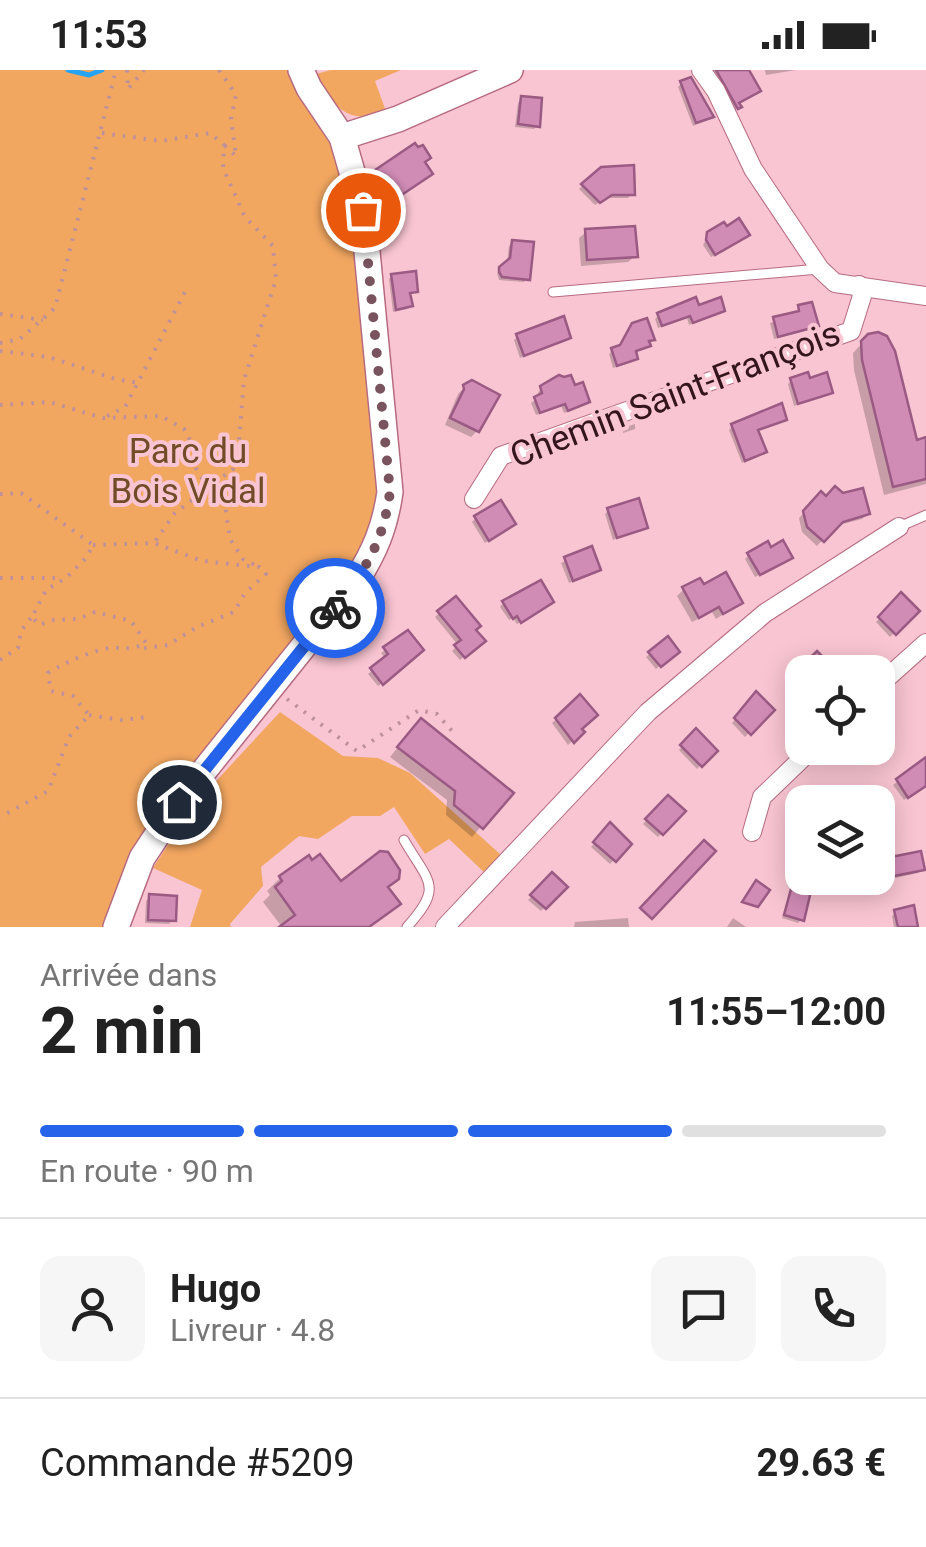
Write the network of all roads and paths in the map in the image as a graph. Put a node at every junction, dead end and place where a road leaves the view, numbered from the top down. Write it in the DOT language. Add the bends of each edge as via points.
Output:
graph roads {
  1 [pos="116,70"];
  2 [pos="127,70"];
  3 [pos="144,70"];
  4 [pos="219,70"];
  5 [pos="302,70"];
  6 [pos="510,70"];
  7 [pos="701,70"];
  8 [pos="102,133"];
  9 [pos="342,137"];
  10 [pos="224,145"];
  11 [pos="820,268"];
  12 [pos="859,285"];
  13 [pos="187,288"];
  14 [pos="553,292"];
  15 [pos="926,296"];
  16 [pos="0,314"];
  17 [pos="43,320"];
  18 [pos="0,343"];
  19 [pos="0,351"];
  20 [pos="140,383"];
  21 [pos="0,405"];
  22 [pos="103,418"];
  23 [pos="208,488"];
  24 [pos="0,494"];
  25 [pos="474,499"];
  26 [pos="926,515"];
  27 [pos="899,527"];
  28 [pos="154,543"];
  29 [pos="93,545"];
  30 [pos="260,567"];
  31 [pos="1,578"];
  32 [pos="66,578"];
  33 [pos="32,617"];
  34 [pos="926,643"];
  35 [pos="130,650"];
  36 [pos="0,660"];
  37 [pos="895,671"];
  38 [pos="272,687"];
  39 [pos="89,716"];
  40 [pos="148,717"];
  41 [pos="452,731"];
  42 [pos="795,765"];
  43 [pos="0,817"];
  44 [pos="752,832"];
  45 [pos="404,840"];
  46 [pos="116,927"];
  47 [pos="407,927"];
  48 [pos="445,927"];
  1 -- 8 [label="path"];
  2 -- 3 [label="path" via="128,88"];
  4 -- 10 [label="path" via="236,95 236,156"];
  5 -- 9 [label="street"];
  6 -- 9 [label="street"];
  7 -- 11 [label="street" via="753,169"];
  8 -- 10 [label="path" via="160,142 210,133"];
  8 -- 17 [label="path" via="54,308"];
  9 -- 38 [label="street" via="363,210 390,492 386,525 364,568"];
  10 -- 23 [label="path" via="222,168 245,217 273,246 276,279 244,380 232,469"];
  11 -- 12 [label="street" via="835,283"];
  11 -- 14 [label="lane"];
  12 -- 15 [label="street"];
  12 -- 25 [label="street, Chemin Saint-François" via="851,331 501,456"];
  13 -- 20 [label="path"];
  16 -- 17 [label="path"];
  17 -- 18 [label="path" via="20,340"];
  19 -- 20 [label="path" via="49,357"];
  20 -- 22 [label="path" via="125,407"];
  21 -- 22 [label="path" via="49,402"];
  22 -- 23 [label="path" via="162,416 184,429"];
  23 -- 28 [label="path" via="175,513"];
  23 -- 30 [label="path" via="225,505 230,539 243,559"];
  24 -- 29 [label="path" via="21,493"];
  26 -- 27 [label="lane"];
  27 -- 48 [label="street" via="765,613 648,712"];
  28 -- 29 [label="path"];
  28 -- 30 [label="path" via="202,561"];
  29 -- 32 [label="path"];
  30 -- 35 [label="path" via="266,574 234,612 168,645"];
  31 -- 32 [label="path"];
  32 -- 33 [label="path" via="46,590"];
  33 -- 35 [label="path" via="39,626 95,612 131,621 146,643"];
  33 -- 36 [label="path" via="18,648"];
  34 -- 37 [label="street"];
  35 -- 39 [label="path" via="109,648 48,673 51,691 72,696"];
  38 -- 41 [label="path" via="358,751 420,710 436,714"];
  38 -- 46 [label="street" via="142,858"];
  39 -- 40 [label="path"];
  39 -- 43 [label="path" via="68,737 48,790"];
  42 -- 44 [label="street" via="762,797"];
  45 -- 47 [label="lane" via="430,884 429,903"];
}
